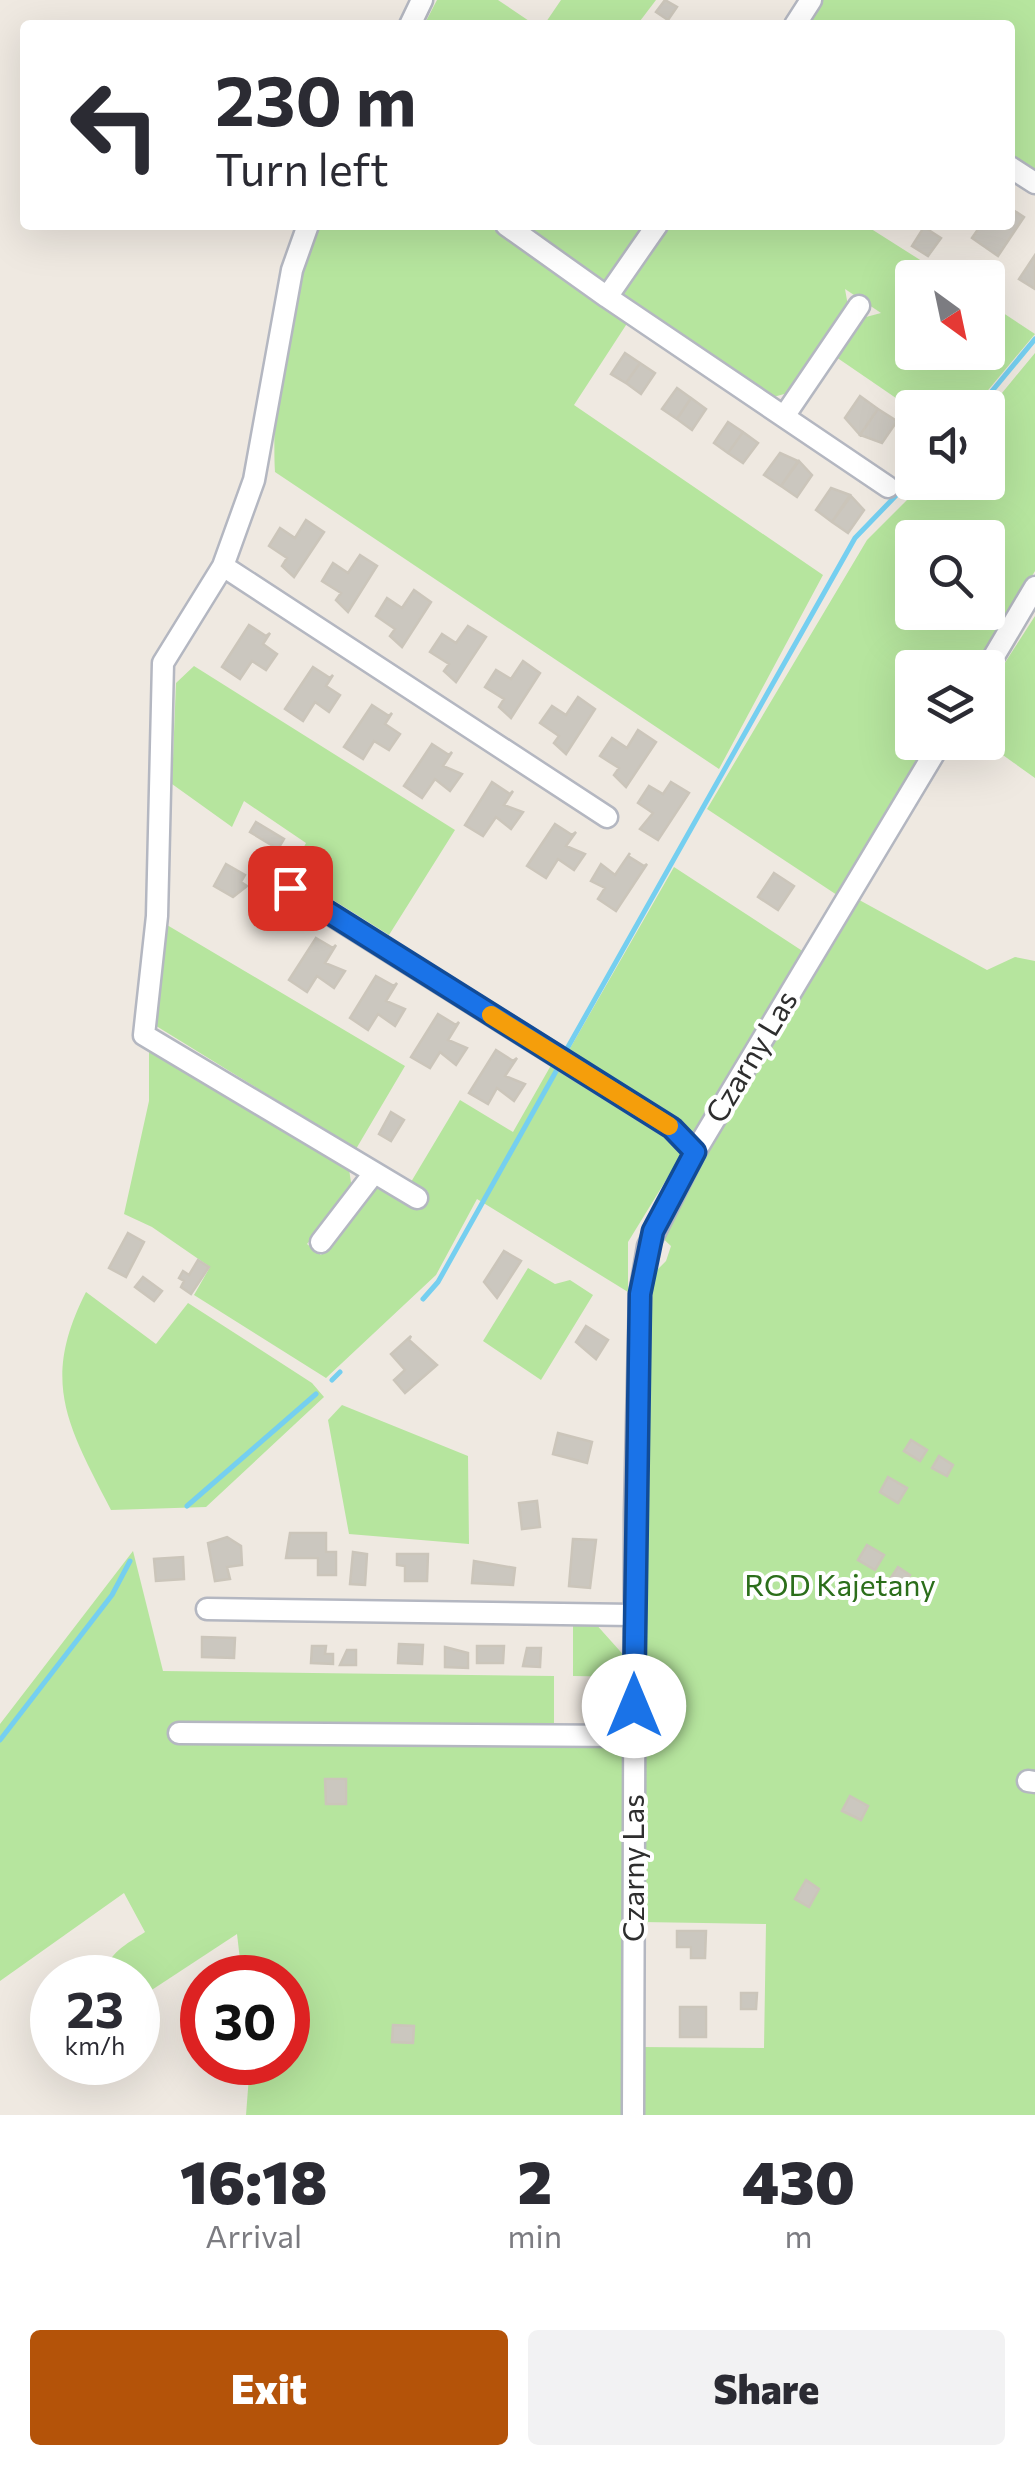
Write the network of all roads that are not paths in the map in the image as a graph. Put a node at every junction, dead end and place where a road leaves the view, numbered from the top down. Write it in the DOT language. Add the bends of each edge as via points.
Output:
graph roads {
  1 [pos="306,230"];
  2 [pos="513,230"];
  3 [pos="654,230"];
  4 [pos="608,297"];
  5 [pos="859,306"];
  6 [pos="785,415"];
  7 [pos="888,487"];
  8 [pos="222,566"];
  9 [pos="1035,586"];
  10 [pos="997,650"];
  11 [pos="931,760"];
  12 [pos="608,817"];
  13 [pos="290,888"];
  14 [pos="695,1152"];
  15 [pos="374,1173"];
  16 [pos="417,1198"];
  17 [pos="321,1242"];
  18 [pos="206,1609"];
  19 [pos="634,1615"];
  20 [pos="179,1733"];
  21 [pos="634,1736"];
  22 [pos="632,2115"];
  1 -- 8 [label="street" via="292,270 254,480"];
  2 -- 4 [label="street"];
  3 -- 4 [label="street"];
  4 -- 6 [label="street"];
  5 -- 6 [label="street"];
  6 -- 7 [label="street"];
  8 -- 12 [label="street"];
  8 -- 15 [label="street" via="163,663 157,916 144,1035"];
  9 -- 10 [label="street"];
  11 -- 14 [label="street, Czarny Las"];
  13 -- 14 [label="street" via="672,1128"];
  14 -- 19 [label="street, Czarny Las" via="653,1231 643,1267"];
  15 -- 16 [label="street"];
  15 -- 17 [label="street"];
  18 -- 19 [label="street"];
  19 -- 21 [label="street, Czarny Las"];
  20 -- 21 [label="street"];
  21 -- 22 [label="street, Czarny Las"];
}
